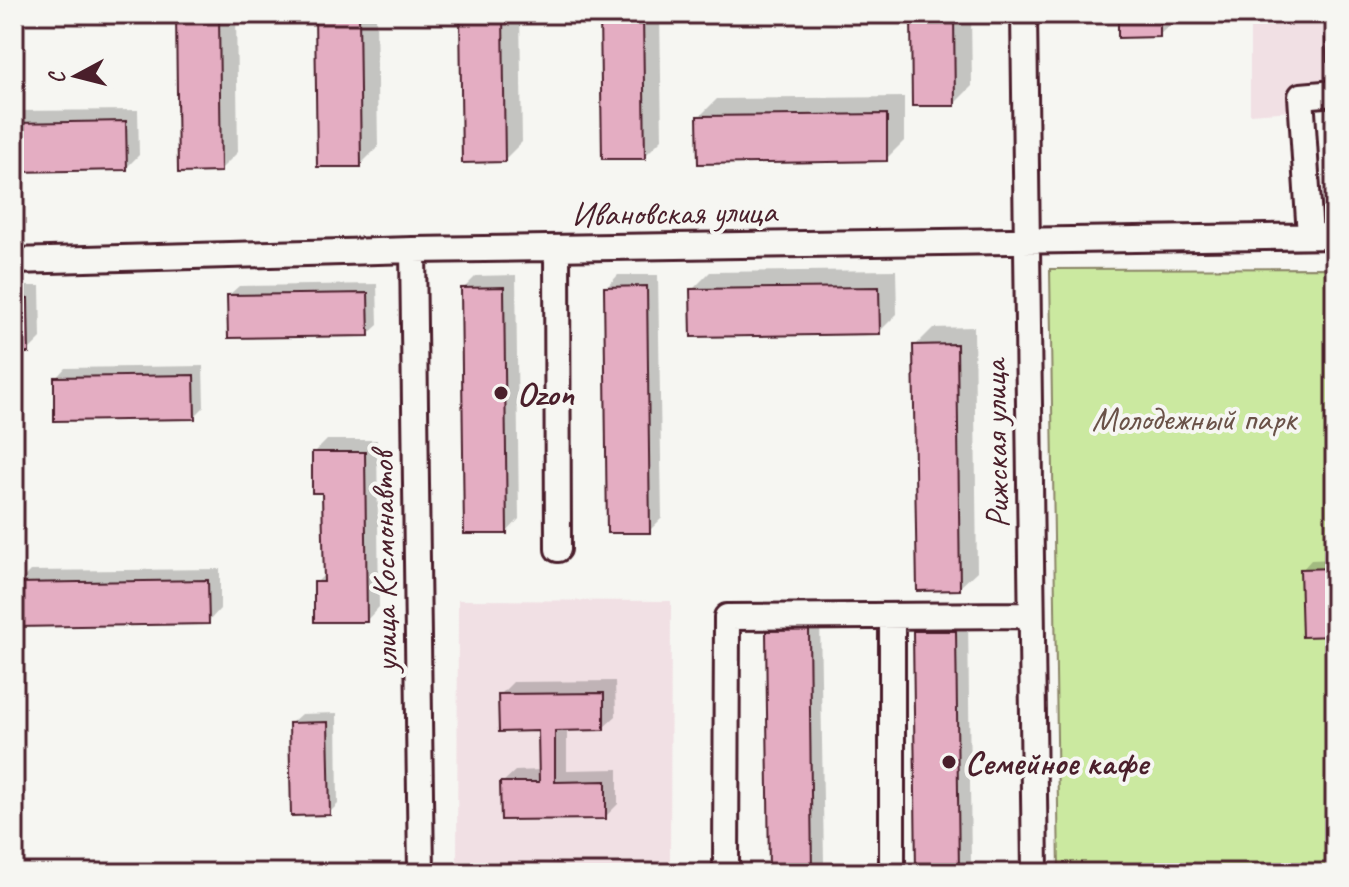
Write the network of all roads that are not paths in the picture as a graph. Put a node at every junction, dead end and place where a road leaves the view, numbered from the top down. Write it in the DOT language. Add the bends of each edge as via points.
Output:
graph roads {
  1 [pos="1024,14"];
  2 [pos="1335,93"];
  3 [pos="1310,236"];
  4 [pos="1335,236"];
  5 [pos="1026,240"];
  6 [pos="557,248"];
  7 [pos="413,250"];
  8 [pos="14,261"];
  9 [pos="558,549"];
  10 [pos="1031,615"];
  11 [pos="892,616"];
  12 [pos="421,873"];
  13 [pos="726,873"];
  14 [pos="892,873"];
  15 [pos="1035,873"];
  1 -- 5 [label="street, Рижская улица"];
  2 -- 3 [label="street" via="1301,96"];
  3 -- 4 [label="street, Ивановская улица"];
  3 -- 5 [label="street, Ивановская улица"];
  5 -- 6 [label="street, Ивановская улица"];
  5 -- 10 [label="street, Рижская улица"];
  6 -- 7 [label="street, Ивановская улица"];
  6 -- 9 [label="street"];
  7 -- 8 [label="street, Ивановская улица"];
  7 -- 12 [label="street, улица Космонавтов"];
  10 -- 11 [label="street"];
  10 -- 15 [label="street, Рижская улица"];
  11 -- 13 [label="street" via="727,617"];
  11 -- 14 [label="street"];
}
